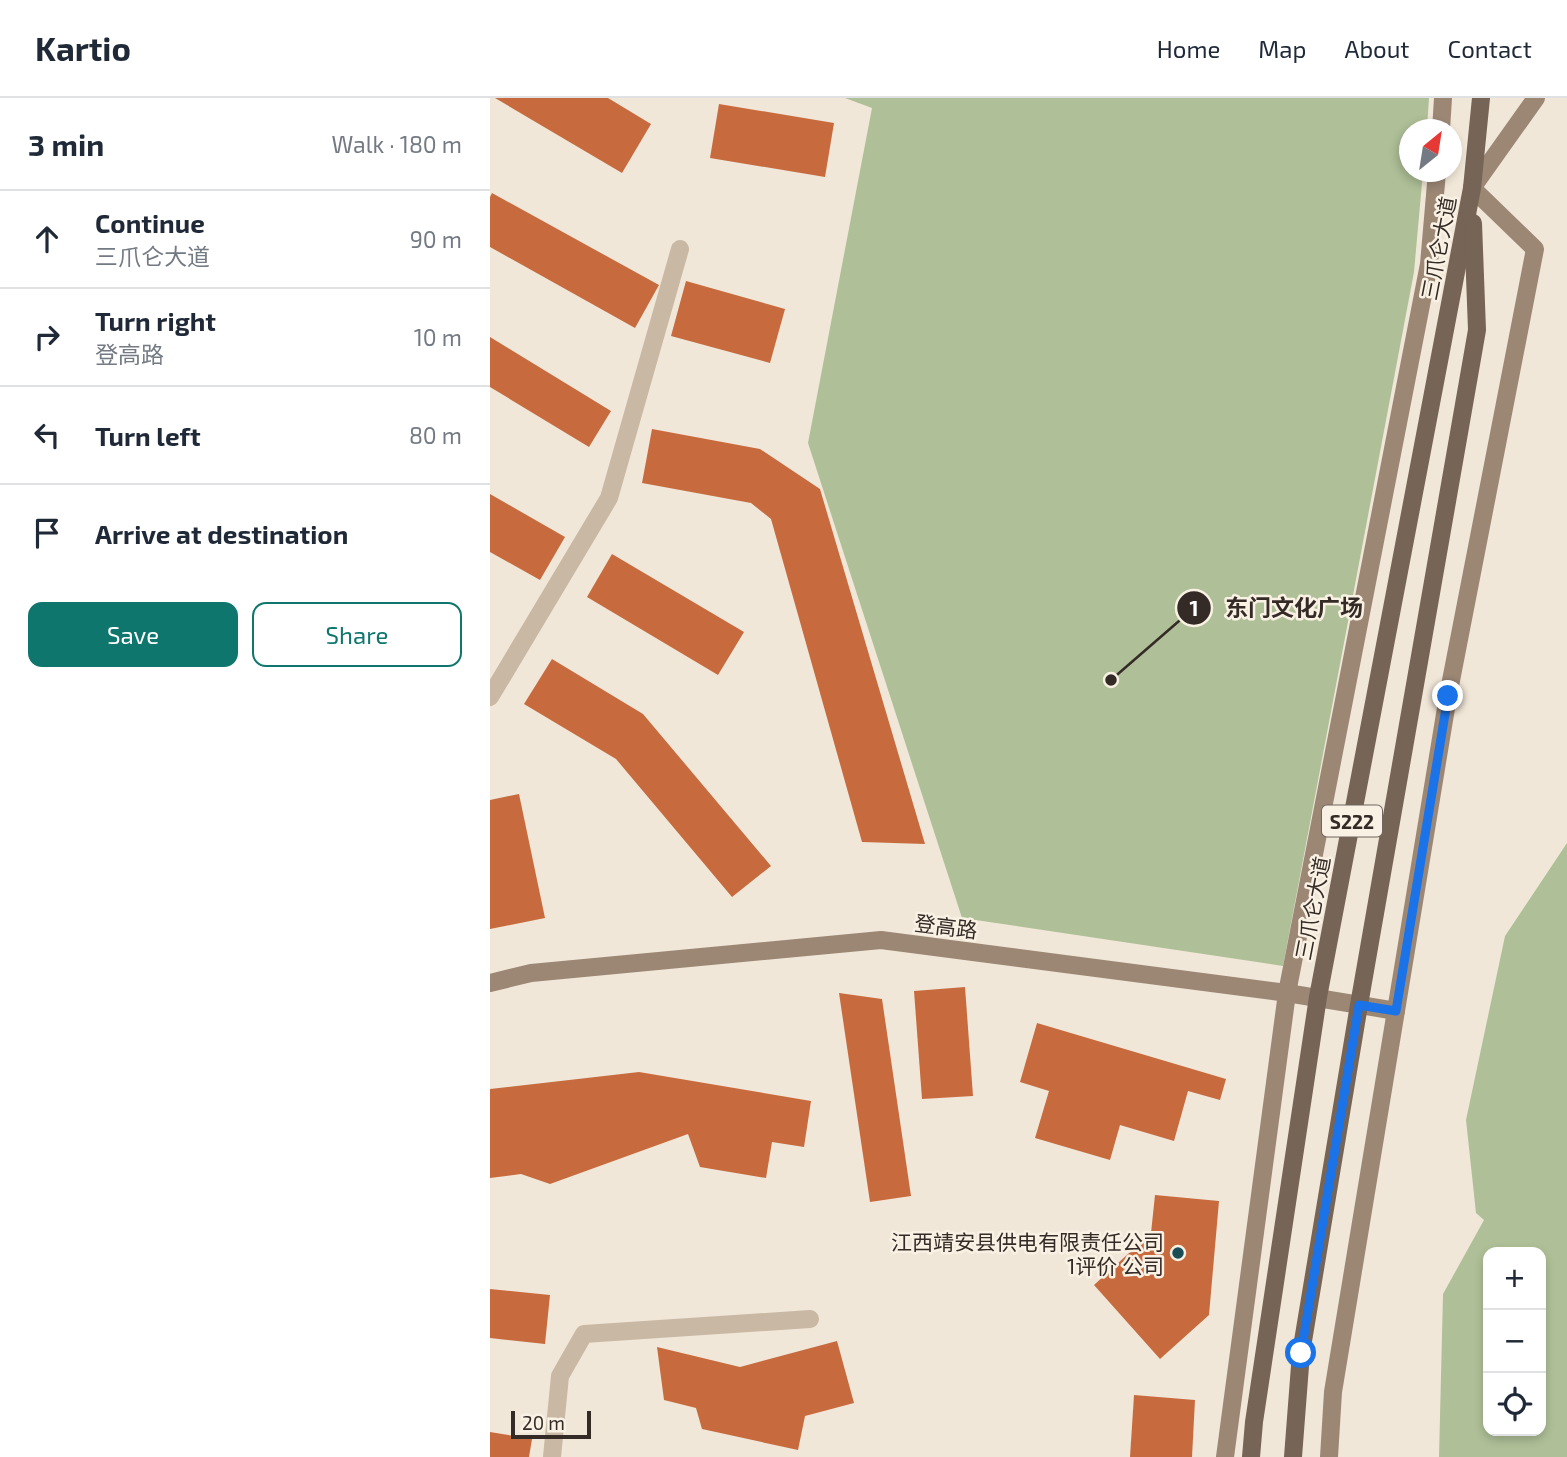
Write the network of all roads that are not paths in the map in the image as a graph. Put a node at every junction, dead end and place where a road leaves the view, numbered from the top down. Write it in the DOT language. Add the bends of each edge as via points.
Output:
graph roads {
  1 [pos="1443,98"];
  2 [pos="1481,98"];
  3 [pos="1524,98"];
  4 [pos="1536,98"];
  5 [pos="1442,119"];
  6 [pos="1436,182"];
  7 [pos="1472,188"];
  8 [pos="680,249"];
  9 [pos="490,697"];
  10 [pos="490,984"];
  11 [pos="1287,993"];
  12 [pos="1318,997"];
  13 [pos="1359,1005"];
  14 [pos="1396,1011"];
  15 [pos="810,1319"];
  16 [pos="552,1457"];
  17 [pos="1225,1457"];
  18 [pos="1251,1457"];
  19 [pos="1293,1457"];
  20 [pos="1329,1457"];
  1 -- 5 [label="main road"];
  2 -- 7 [label="main road, S222"];
  3 -- 7 [label="main road"];
  4 -- 7 [label="main road"];
  6 -- 11 [label="main road" via="1429,264"];
  7 -- 12 [label="main road, 三爪仑大道 / S222"];
  7 -- 13 [label="main road, 三爪仑大道 / S222" via="1477,330"];
  7 -- 14 [label="main road" via="1535,249 1448,696"];
  8 -- 9 [label="street" via="609,498"];
  10 -- 11 [label="main road, 登高路" via="531,973 881,940"];
  11 -- 12 [label="main road, 登高路"];
  11 -- 17 [label="main road"];
  12 -- 13 [label="main road, 登高路"];
  12 -- 18 [label="main road, 三爪仑大道 / S222"];
  13 -- 14 [label="main road, 登高路"];
  13 -- 19 [label="main road, 三爪仑大道 / S222" via="1301,1353"];
  14 -- 20 [label="main road" via="1333,1392"];
  15 -- 16 [label="street" via="584,1334 560,1376"];
}
